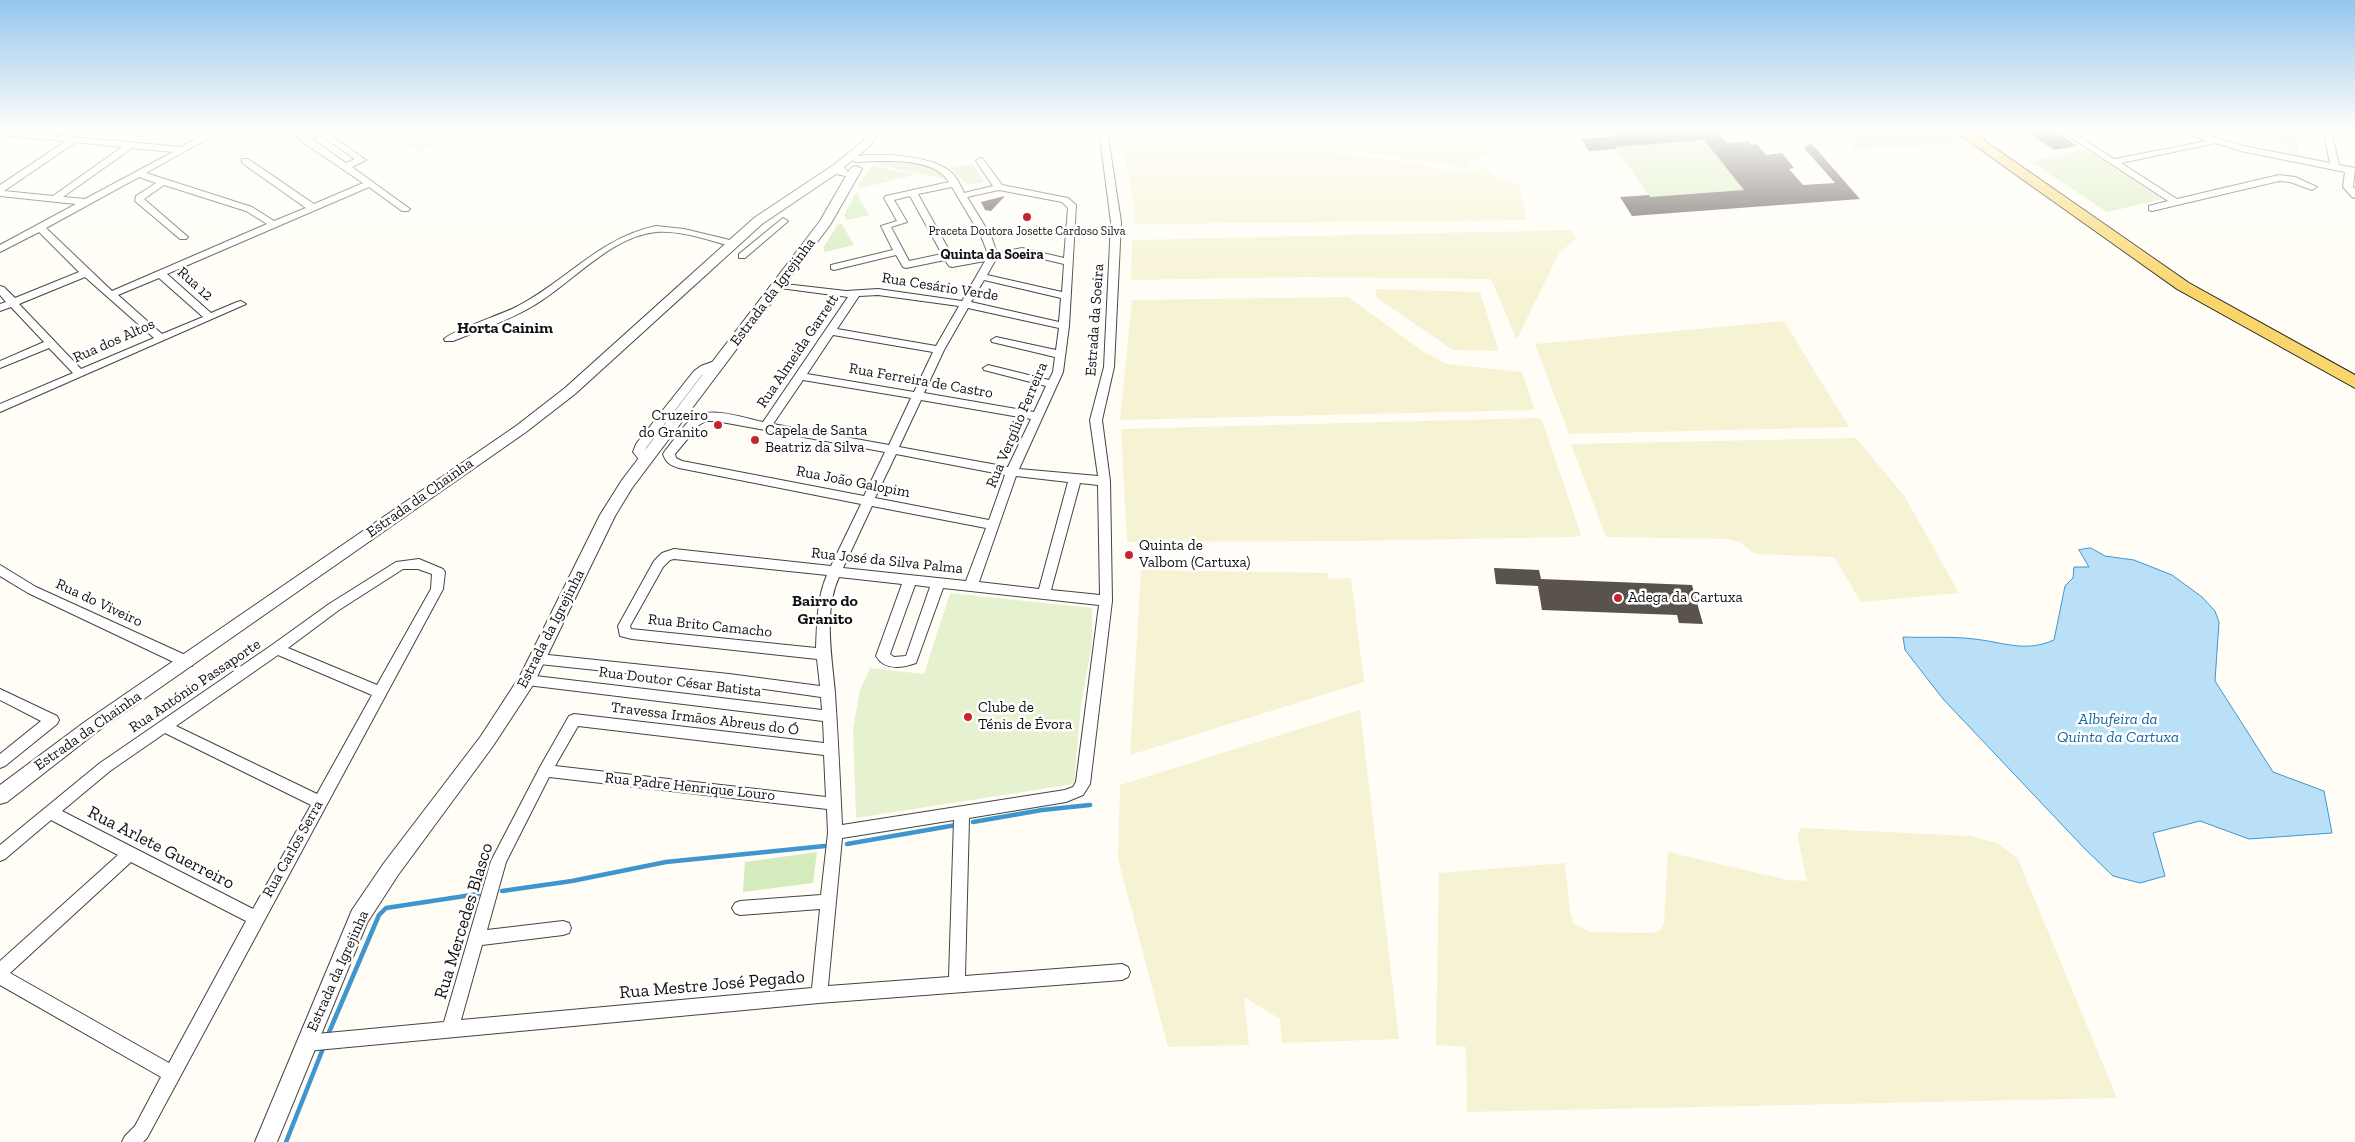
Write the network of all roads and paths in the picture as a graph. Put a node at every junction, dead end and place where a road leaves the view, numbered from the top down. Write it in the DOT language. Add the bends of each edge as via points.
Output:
graph roads {
  1 [pos="11,183"];
  2 [pos="76,183"];
  3 [pos="121,183"];
  4 [pos="161,183"];
  5 [pos="167,183"];
  6 [pos="277,183"];
  7 [pos="814,183"];
  8 [pos="843,183"];
  9 [pos="996,183"];
  10 [pos="1111,183"];
  11 [pos="2037,183"];
  12 [pos="2146,183"];
  13 [pos="2256,183"];
  14 [pos="2303,183"];
  15 [pos="2349,183"];
  16 [pos="369,184"];
  17 [pos="954,184"];
  18 [pos="999,187"];
  19 [pos="2312,187"];
  20 [pos="0,191"];
  21 [pos="913,193"];
  22 [pos="2355,195"];
  23 [pos="962,196"];
  24 [pos="54,199"];
  25 [pos="86,202"];
  26 [pos="2175,202"];
  27 [pos="312,208"];
  28 [pos="2152,208"];
  29 [pos="405,210"];
  30 [pos="783,221"];
  31 [pos="273,225"];
  32 [pos="40,228"];
  33 [pos="183,237"];
  34 [pos="737,238"];
  35 [pos="760,239"];
  36 [pos="0,250"];
  37 [pos="899,251"];
  38 [pos="742,256"];
  39 [pos="948,256"];
  40 [pos="993,256"];
  41 [pos="1068,262"];
  42 [pos="834,267"];
  43 [pos="86,273"];
  44 [pos="160,273"];
  45 [pos="981,276"];
  46 [pos="780,285"];
  47 [pos="0,289"];
  48 [pos="856,293"];
  49 [pos="110,295"];
  50 [pos="1066,296"];
  51 [pos="13,303"];
  52 [pos="241,304"];
  53 [pos="965,304"];
  54 [pos="0,308"];
  55 [pos="209,317"];
  56 [pos="1064,326"];
  57 [pos="830,331"];
  58 [pos="160,338"];
  59 [pos="449,339"];
  60 [pos="996,340"];
  61 [pos="51,343"];
  62 [pos="939,350"];
  63 [pos="1061,355"];
  64 [pos="0,366"];
  65 [pos="988,368"];
  66 [pos="79,373"];
  67 [pos="800,376"];
  68 [pos="2355,382"];
  69 [pos="1052,384"];
  70 [pos="918,395"];
  71 [pos="0,408"];
  72 [pos="1037,416"];
  73 [pos="766,426"];
  74 [pos="894,451"];
  75 [pos="1012,472"];
  76 [pos="1075,478"];
  77 [pos="1104,481"];
  78 [pos="869,502"];
  79 [pos="992,525"];
  80 [pos="419,564"];
  81 [pos="1,572"];
  82 [pos="833,572"];
  83 [pos="910,580"];
  84 [pos="938,583"];
  85 [pos="971,586"];
  86 [pos="1044,594"];
  87 [pos="1106,601"];
  88 [pos="624,632"];
  89 [pos="277,649"];
  90 [pos="823,654"];
  91 [pos="539,659"];
  92 [pos="187,662"];
  93 [pos="527,680"];
  94 [pos="380,692"];
  95 [pos="828,692"];
  96 [pos="0,694"];
  97 [pos="829,716"];
  98 [pos="574,720"];
  99 [pos="164,726"];
  100 [pos="832,750"];
  101 [pos="0,762"];
  102 [pos="545,771"];
  103 [pos="0,796"];
  104 [pos="319,802"];
  105 [pos="835,804"];
  106 [pos="49,812"];
  107 [pos="962,812"];
  108 [pos="835,833"];
  109 [pos="130,853"];
  110 [pos="0,854"];
  111 [pos="829,900"];
  112 [pos="740,908"];
  113 [pos="256,918"];
  114 [pos="563,928"];
  115 [pos="477,938"];
  116 [pos="0,971"];
  117 [pos="1122,972"];
  118 [pos="0,976"];
  119 [pos="957,984"];
  120 [pos="819,995"];
  121 [pos="450,1029"];
  122 [pos="306,1043"];
  123 [pos="172,1074"];
  124 [pos="130,1142"];
  125 [pos="266,1142"];
  1 -- 20 [label="street"];
  2 -- 24 [label="street"];
  3 -- 25 [label="street"];
  4 -- 33 [label="street" via="142,194 140,201"];
  5 -- 31 [label="street" via="248,208"];
  6 -- 27 [label="street"];
  7 -- 34 [label="street, Estrada da Chainha" via="774,208"];
  8 -- 46 [label="street, Estrada da Igrejinha" via="826,222"];
  9 -- 18 [label="street"];
  10 -- 77 [label="street, Estrada da Soeira" via="1116,222 1109,368 1096,420"];
  11 -- 68 [label="main road" via="2183,286"];
  12 -- 26 [label="street"];
  13 -- 26 [label="street"];
  14 -- 19 [label="street"];
  15 -- 22 [label="street" via="2348,187"];
  16 -- 27 [label="street"];
  16 -- 29 [label="street"];
  17 -- 21 [label="street"];
  17 -- 23 [label="street"];
  18 -- 23 [label="street, Rua Vergílio Ferreira"];
  18 -- 41 [label="street, Rua Vergílio Ferreira" via="1070,203 1073,207"];
  20 -- 24 [label="street"];
  21 -- 37 [label="street" via="889,198 902,222 886,226"];
  21 -- 39 [label="street"];
  23 -- 40 [label="street" via="986,236"];
  24 -- 25 [label="street"];
  25 -- 32 [label="street"];
  26 -- 28 [label="street"];
  27 -- 31 [label="street"];
  30 -- 35 [label="street"];
  31 -- 44 [label="street"];
  32 -- 36 [label="street"];
  32 -- 43 [label="street"];
  34 -- 35 [label="street"];
  34 -- 59 [label="street" via="673,230 640,233 584,264 531,304"];
  34 -- 92 [label="street, Estrada da Chainha" via="570,391 521,430"];
  35 -- 38 [label="street"];
  37 -- 39 [label="street" via="906,265"];
  37 -- 42 [label="street"];
  39 -- 40 [label="street" via="952,264"];
  40 -- 41 [label="street" via="1022,251"];
  40 -- 45 [label="street"];
  41 -- 50 [label="street, Rua Vergílio Ferreira"];
  43 -- 49 [label="street"];
  43 -- 51 [label="street"];
  44 -- 49 [label="street"];
  44 -- 55 [label="street, Rua 12"];
  45 -- 50 [label="street"];
  45 -- 53 [label="street"];
  46 -- 48 [label="street, Rua Cesário Verde"];
  46 -- 91 [label="street, Estrada da Igrejinha" via="645,459 608,515"];
  47 -- 51 [label="street"];
  48 -- 53 [label="street, Rua Cesário Verde" via="878,292"];
  48 -- 57 [label="street, Rua Almeida Garrett"];
  49 -- 58 [label="street"];
  50 -- 56 [label="street, Rua Vergílio Ferreira"];
  51 -- 54 [label="street"];
  51 -- 61 [label="street"];
  52 -- 55 [label="street, Rua dos Altos"];
  53 -- 56 [label="street, Rua Cesário Verde"];
  53 -- 62 [label="street"];
  55 -- 58 [label="street, Rua dos Altos"];
  56 -- 63 [label="street, Rua Vergílio Ferreira"];
  57 -- 62 [label="street"];
  57 -- 67 [label="street, Rua Almeida Garrett"];
  58 -- 66 [label="street, Rua dos Altos"];
  60 -- 63 [label="street"];
  61 -- 64 [label="street"];
  61 -- 66 [label="street"];
  62 -- 70 [label="street"];
  63 -- 69 [label="street, Rua Vergílio Ferreira"];
  65 -- 69 [label="street"];
  66 -- 71 [label="street, Rua dos Altos"];
  67 -- 70 [label="street, Rua Ferreira de Castro"];
  67 -- 73 [label="street, Rua Almeida Garrett"];
  69 -- 72 [label="street, Rua Vergílio Ferreira"];
  70 -- 72 [label="street, Rua Ferreira de Castro"];
  70 -- 74 [label="street"];
  72 -- 75 [label="street, Rua Vergílio Ferreira"];
  73 -- 74 [label="street"];
  73 -- 78 [label="street, Rua João Galopim" via="704,417 695,422 668,454 670,460 679,464"];
  74 -- 75 [label="street"];
  74 -- 78 [label="street"];
  75 -- 76 [label="street"];
  75 -- 79 [label="street, Rua Vergílio Ferreira"];
  76 -- 77 [label="street"];
  76 -- 86 [label="street"];
  77 -- 87 [label="street, Estrada da Soeira"];
  78 -- 79 [label="street, Rua João Galopim"];
  78 -- 82 [label="street"];
  79 -- 85 [label="street, Rua Vergílio Ferreira"];
  80 -- 89 [label="street, Rua António Passaporte" via="400,565 334,607"];
  80 -- 94 [label="street, Rua Carlos Serra" via="439,572 438,589"];
  81 -- 92 [label="street, Rua do Viveiro" via="32,590"];
  82 -- 83 [label="street, Rua José da Silva Palma"];
  82 -- 88 [label="street, Rua José da Silva Palma" via="674,554 666,556 658,564 624,626"];
  82 -- 90 [label="street" via="825,606"];
  83 -- 84 [label="street, Rua José da Silva Palma"];
  83 -- 84 [label="street" via="883,656 889,662 901,664 912,659"];
  84 -- 85 [label="street, Rua José da Silva Palma"];
  85 -- 86 [label="street, Rua José da Silva Palma"];
  86 -- 87 [label="street, Rua José da Silva Palma"];
  87 -- 107 [label="street, Estrada da Soeira" via="1083,784 1078,791 1066,796"];
  88 -- 90 [label="street, Rua Brito Camacho"];
  89 -- 94 [label="street"];
  89 -- 99 [label="street, Rua António Passaporte"];
  90 -- 95 [label="street"];
  91 -- 93 [label="street, Estrada da Igrejinha"];
  91 -- 95 [label="street, Rua Doutor César Batista"];
  92 -- 103 [label="street, Estrada da Chainha" via="92,726"];
  93 -- 97 [label="street, Rua Doutor César Batista"];
  93 -- 122 [label="street, Estrada da Igrejinha" via="487,741 359,917"];
  94 -- 104 [label="street, Rua Carlos Serra"];
  95 -- 97 [label="street"];
  96 -- 101 [label="street" via="52,720"];
  97 -- 100 [label="street"];
  98 -- 100 [label="street, Travessa Irmãos Abreus do Ó"];
  98 -- 102 [label="street, Rua Mercedes Blasco"];
  99 -- 104 [label="street"];
  99 -- 106 [label="street, Rua António Passaporte" via="98,772"];
  100 -- 105 [label="street"];
  102 -- 105 [label="street, Rua Padre Henrique Louro"];
  102 -- 115 [label="street, Rua Mercedes Blasco" via="499,861"];
  104 -- 113 [label="street, Rua Carlos Serra"];
  105 -- 108 [label="street"];
  106 -- 109 [label="street, Rua Arlete Guerreiro"];
  106 -- 110 [label="street, Rua António Passaporte"];
  107 -- 108 [label="street, Estrada da Soeira"];
  107 -- 119 [label="street"];
  108 -- 111 [label="street"];
  109 -- 113 [label="street, Rua Arlete Guerreiro"];
  109 -- 116 [label="street"];
  111 -- 112 [label="street"];
  111 -- 120 [label="street"];
  113 -- 123 [label="street, Rua Carlos Serra"];
  114 -- 115 [label="street"];
  115 -- 121 [label="street, Rua Mercedes Blasco"];
  117 -- 119 [label="street, Rua Mestre José Pegado"];
  118 -- 123 [label="street"];
  119 -- 120 [label="street, Rua Mestre José Pegado"];
  120 -- 121 [label="street, Rua Mestre José Pegado"];
  121 -- 122 [label="street, Rua Mestre José Pegado"];
  122 -- 125 [label="street, Estrada da Igrejinha"];
  123 -- 124 [label="street, Rua Carlos Serra" via="141,1132"];
}
